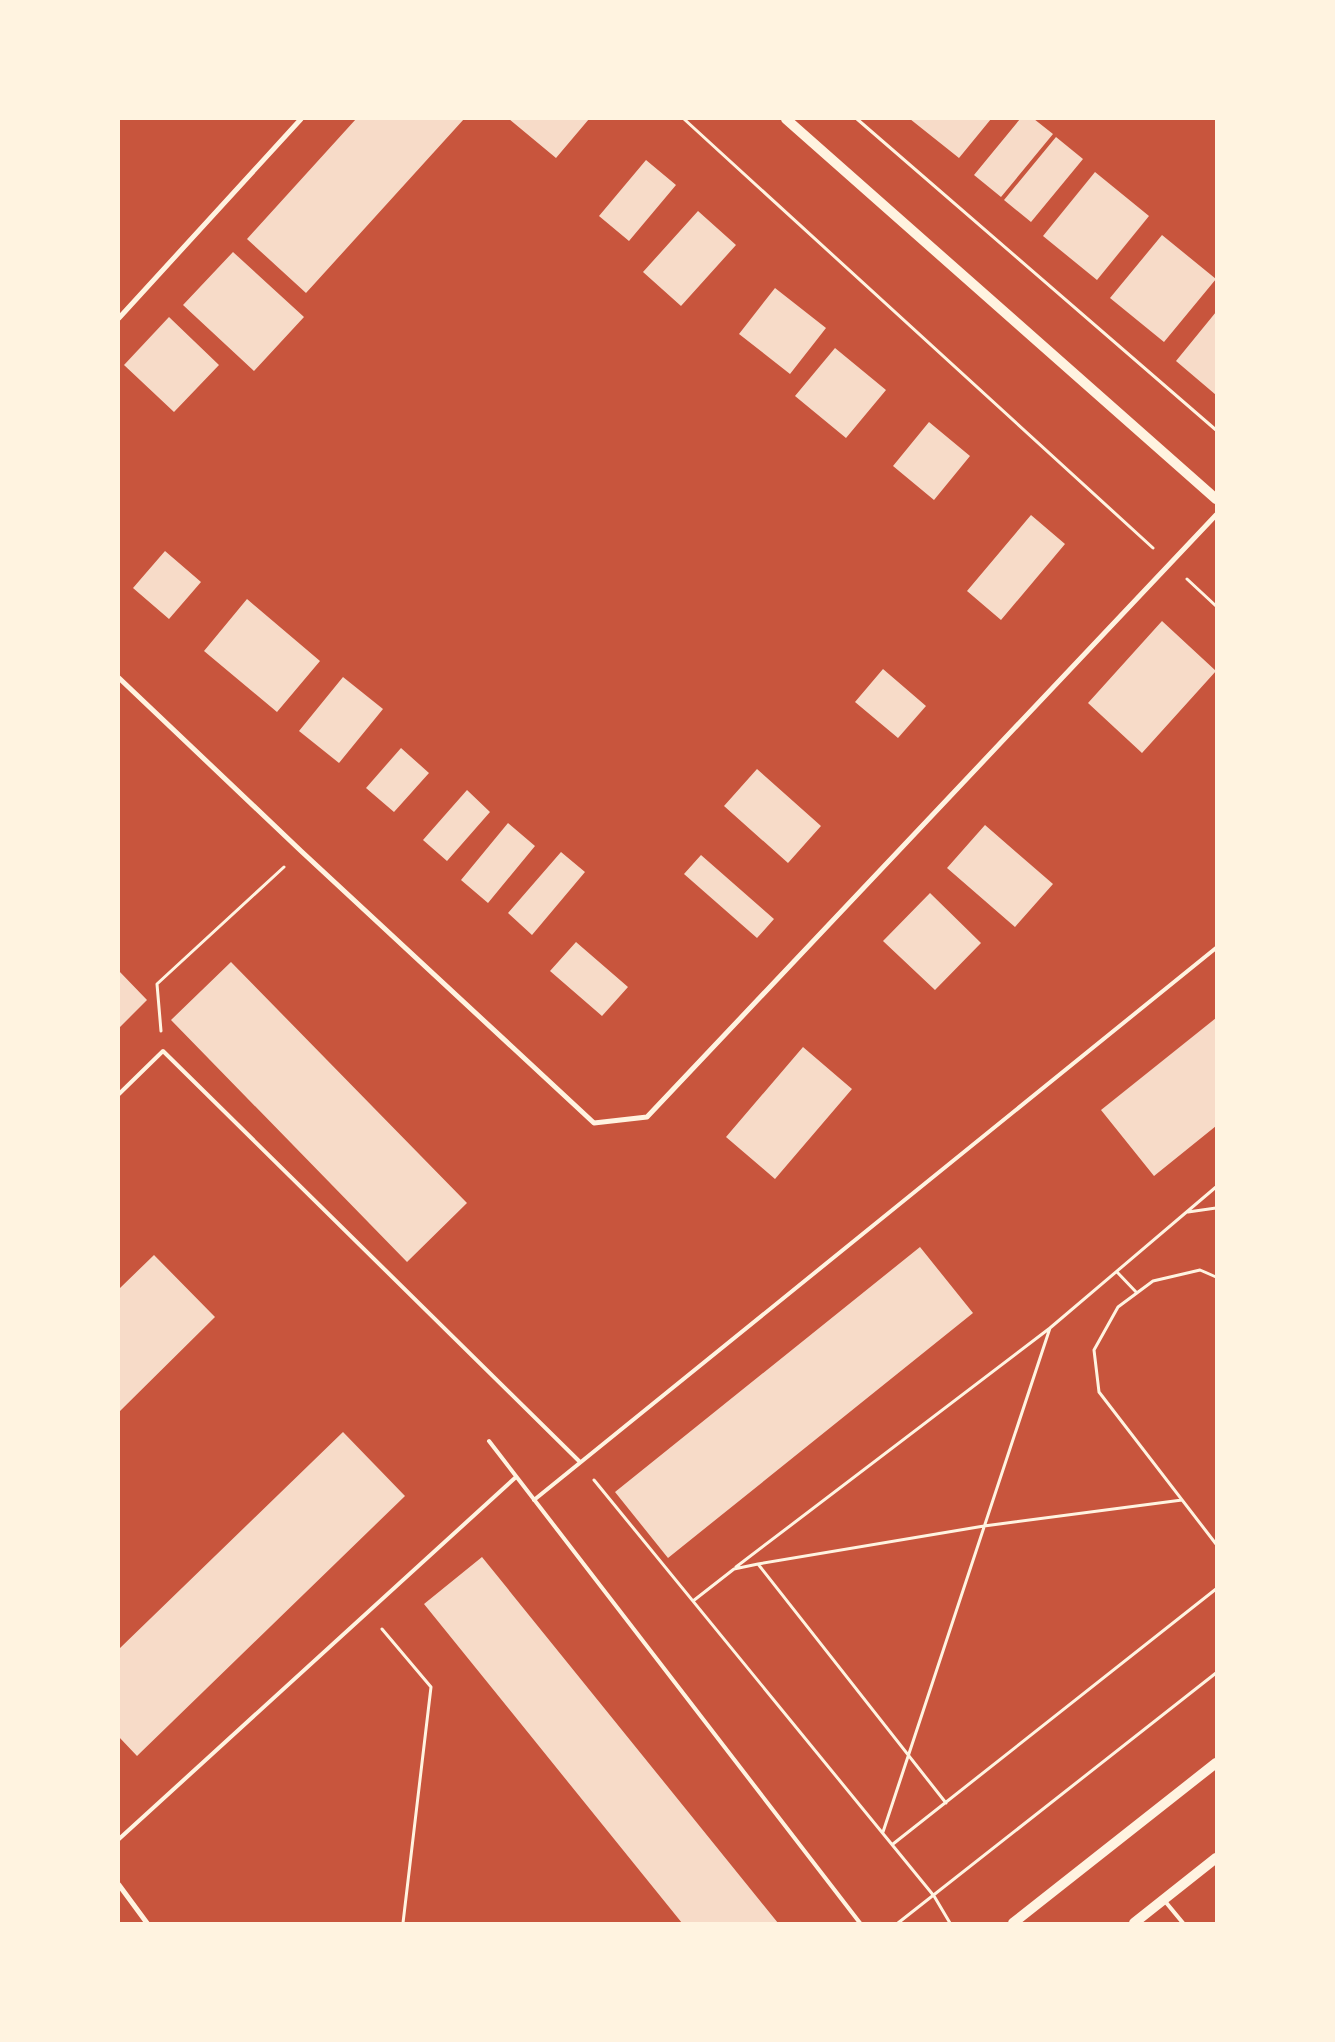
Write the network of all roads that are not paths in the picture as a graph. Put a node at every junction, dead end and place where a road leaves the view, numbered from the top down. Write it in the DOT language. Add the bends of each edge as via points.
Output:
graph roads {
  1 [pos="301,119"];
  2 [pos="786,119"];
  3 [pos="119,318"];
  4 [pos="1216,499"];
  5 [pos="1216,515"];
  6 [pos="119,678"];
  7 [pos="1216,948"];
  8 [pos="119,1094"];
  9 [pos="489,1441"];
  10 [pos="580,1462"];
  11 [pos="516,1477"];
  12 [pos="534,1500"];
  13 [pos="1216,1764"];
  14 [pos="119,1840"];
  15 [pos="1216,1858"];
  16 [pos="119,1885"];
  17 [pos="1164,1900"];
  18 [pos="147,1923"];
  19 [pos="860,1923"];
  20 [pos="1013,1923"];
  21 [pos="1134,1923"];
  22 [pos="1183,1923"];
  1 -- 3 [label="street"];
  2 -- 4 [label="main road"];
  5 -- 6 [label="street" via="646,1117 594,1123"];
  7 -- 10 [label="lane"];
  8 -- 10 [label="lane" via="163,1051"];
  9 -- 11 [label="lane"];
  10 -- 12 [label="lane"];
  11 -- 12 [label="lane"];
  11 -- 14 [label="lane"];
  12 -- 19 [label="lane"];
  13 -- 20 [label="main road"];
  15 -- 17 [label="main road"];
  16 -- 18 [label="street"];
  17 -- 21 [label="main road"];
  17 -- 22 [label="lane"];
}
